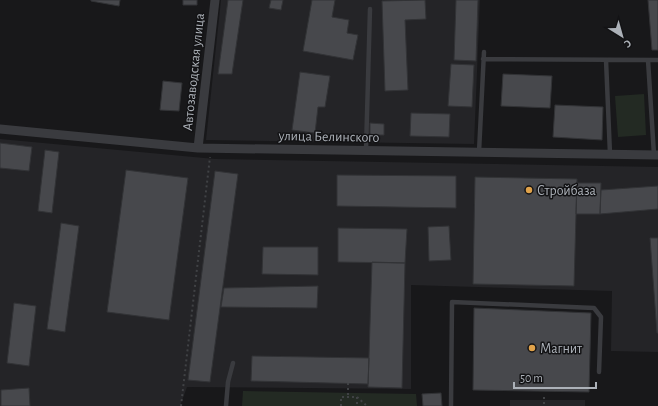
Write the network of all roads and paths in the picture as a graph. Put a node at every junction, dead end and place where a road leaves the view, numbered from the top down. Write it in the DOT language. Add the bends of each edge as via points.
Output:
graph roads {
  1 [pos="215,0"];
  2 [pos="370,9"];
  3 [pos="484,52"];
  4 [pos="483,59"];
  5 [pos="606,60"];
  6 [pos="648,60"];
  7 [pos="658,60"];
  8 [pos="0,129"];
  9 [pos="198,148"];
  10 [pos="211,148"];
  11 [pos="366,150"];
  12 [pos="479,152"];
  13 [pos="610,154"];
  14 [pos="656,155"];
  15 [pos="234,363"];
  16 [pos="599,372"];
  17 [pos="348,383"];
  18 [pos="348,397"];
  19 [pos="357,397"];
  20 [pos="544,397"];
  21 [pos="181,406"];
  22 [pos="226,406"];
  23 [pos="341,406"];
  24 [pos="357,406"];
  25 [pos="367,406"];
  26 [pos="451,406"];
  27 [pos="544,406"];
  1 -- 9 [label="street, Автозаводская улица"];
  2 -- 11 [label="lane"];
  3 -- 4 [label="lane"];
  4 -- 5 [label="lane"];
  4 -- 12 [label="lane"];
  5 -- 6 [label="lane"];
  5 -- 13 [label="lane"];
  6 -- 7 [label="lane"];
  6 -- 14 [label="lane"];
  8 -- 9 [label="street, улица Белинского"];
  9 -- 10 [label="street, улица Белинского"];
  10 -- 11 [label="street, улица Белинского"];
  10 -- 21 [label="path"];
  11 -- 12 [label="street, улица Белинского"];
  12 -- 13 [label="street, улица Белинского"];
  13 -- 14 [label="street, улица Белинского"];
  15 -- 22 [label="lane" via="228,382"];
  16 -- 26 [label="lane" via="601,317 594,308 452,302"];
  17 -- 18 [label="path"];
  18 -- 19 [label="path"];
  18 -- 23 [label="path" via="340,397"];
  19 -- 24 [label="path"];
  19 -- 25 [label="path"];
  20 -- 27 [label="path"];
}
